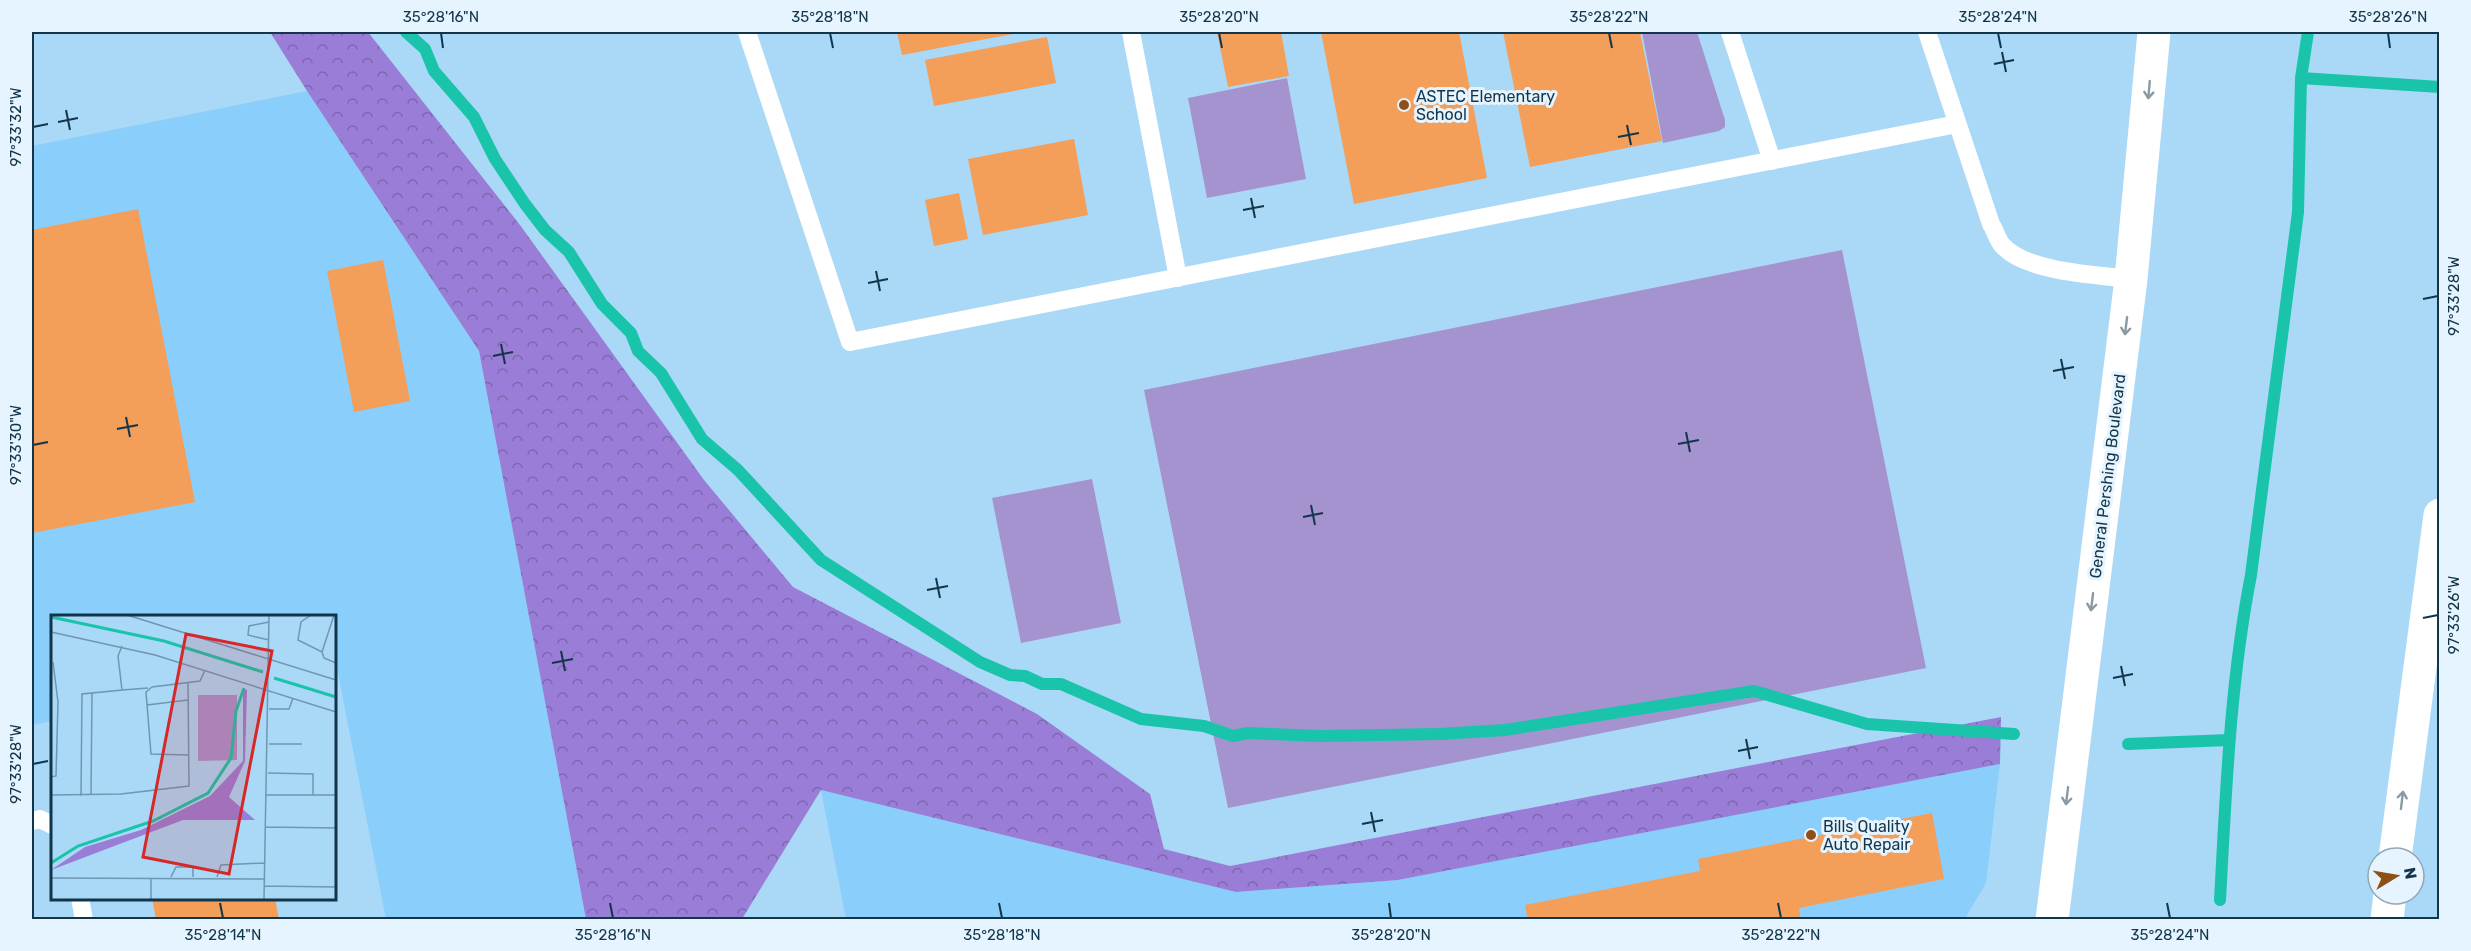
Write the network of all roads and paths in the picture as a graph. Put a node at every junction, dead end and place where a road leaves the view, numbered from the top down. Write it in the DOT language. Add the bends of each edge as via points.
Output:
graph roads {
  1 [pos="747,32"];
  2 [pos="1131,32"];
  3 [pos="1730,32"];
  4 [pos="1927,32"];
  5 [pos="2154,32"];
  6 [pos="1957,124"];
  7 [pos="1772,161"];
  8 [pos="1178,278"];
  9 [pos="2131,279"];
  10 [pos="2439,515"];
  11 [pos="32,821"];
  12 [pos="51,824"];
  13 [pos="2397,846"];
  14 [pos="80,900"];
  15 [pos="84,920"];
  16 [pos="2052,920"];
  1 -- 8 [label="lane" via="850,342"];
  2 -- 8 [label="lane"];
  3 -- 7 [label="lane"];
  4 -- 6 [label="lane"];
  5 -- 9 [label="main road, General Pershing Boulevard, one-way"];
  6 -- 7 [label="lane"];
  6 -- 9 [label="lane" via="2002,244 2018,257 2053,269"];
  7 -- 8 [label="lane"];
  9 -- 16 [label="main road, General Pershing Boulevard, one-way"];
  13 -- 10 [label="main road, one-way"];
  11 -- 12 [label="lane" via="40,819"];
  14 -- 15 [label="lane"];
}
